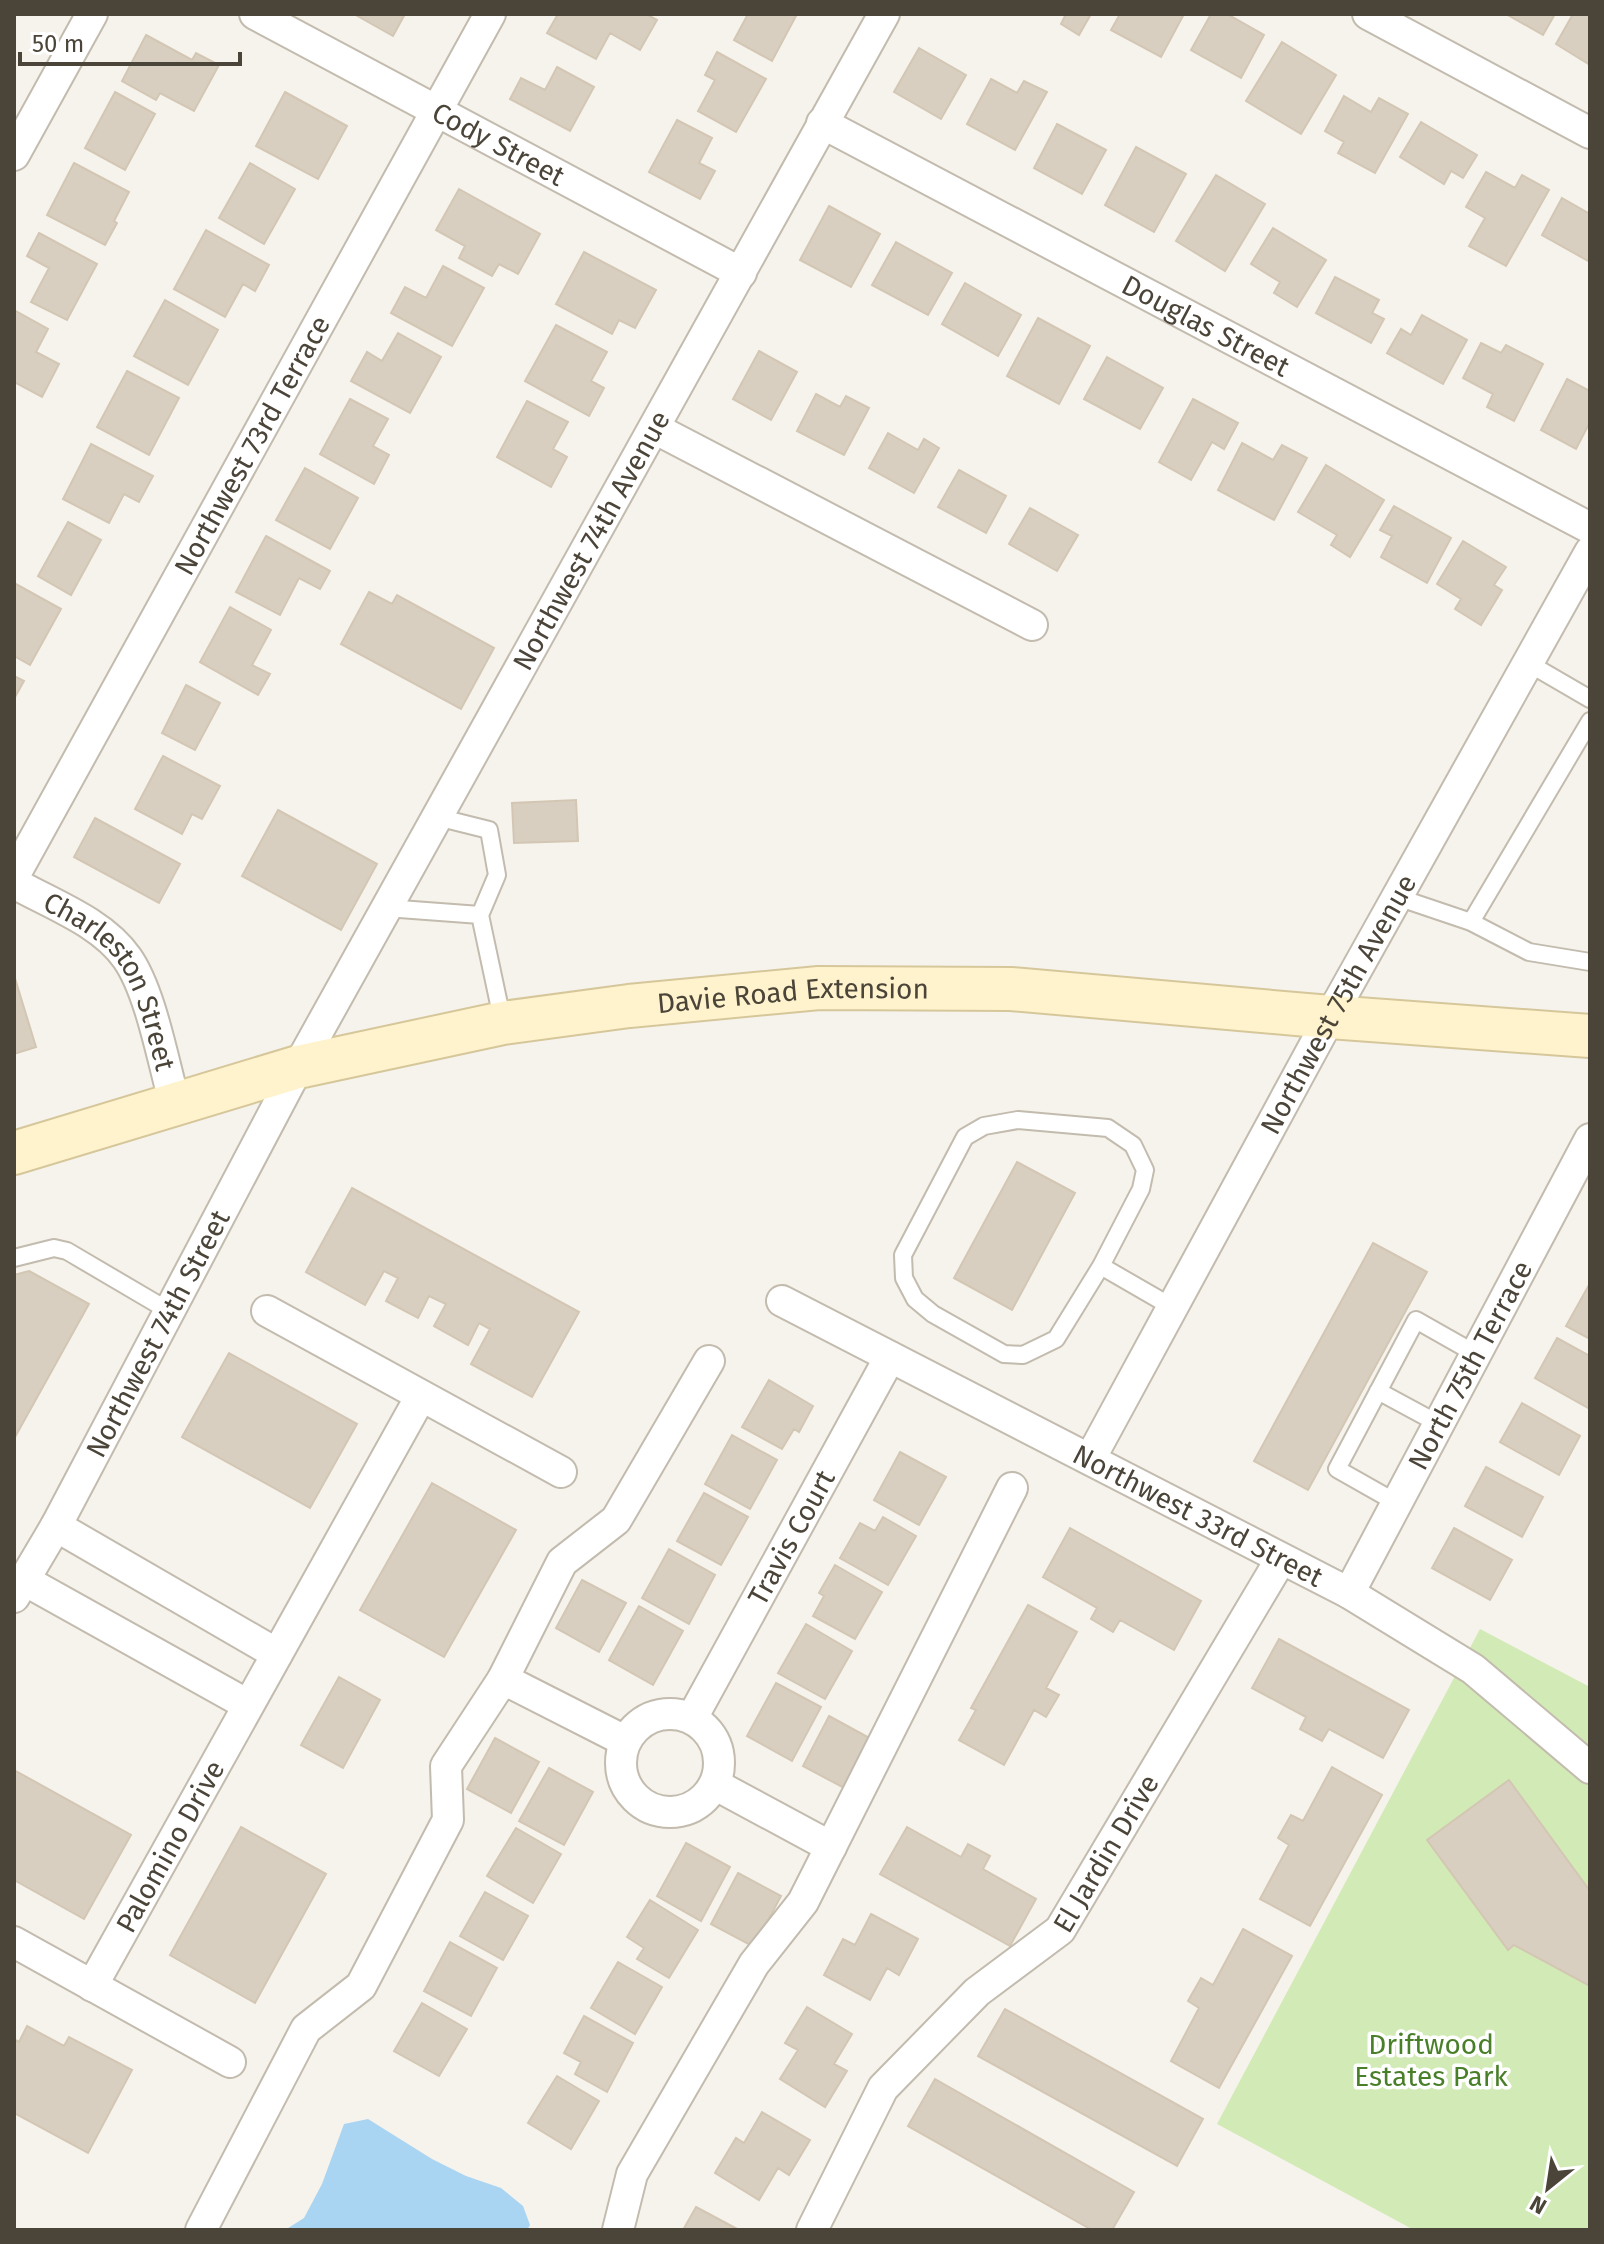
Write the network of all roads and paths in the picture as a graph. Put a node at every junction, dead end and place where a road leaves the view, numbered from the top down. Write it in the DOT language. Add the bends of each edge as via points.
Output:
graph roads {
  1 [pos="92,14"];
  2 [pos="255,14"];
  3 [pos="490,14"];
  4 [pos="884,14"];
  5 [pos="1368,14"];
  6 [pos="436,111"];
  7 [pos="822,123"];
  8 [pos="1590,133"];
  9 [pos="14,155"];
  10 [pos="741,273"];
  11 [pos="654,428"];
  12 [pos="1590,528"];
  13 [pos="1590,552"];
  14 [pos="1032,625"];
  15 [pos="1528,663"];
  16 [pos="1590,699"];
  17 [pos="1590,721"];
  18 [pos="437,817"];
  19 [pos="14,876"];
  20 [pos="14,883"];
  21 [pos="1397,897"];
  22 [pos="386,908"];
  23 [pos="480,915"];
  24 [pos="1471,922"];
  25 [pos="1590,962"];
  26 [pos="1330,1017"];
  27 [pos="503,1023"];
  28 [pos="1590,1036"];
  29 [pos="298,1067"];
  30 [pos="175,1104"];
  31 [pos="1590,1139"];
  32 [pos="14,1153"];
  33 [pos="14,1258"];
  34 [pos="1101,1266"];
  35 [pos="782,1301"];
  36 [pos="1172,1307"];
  37 [pos="169,1311"];
  38 [pos="267,1311"];
  39 [pos="1476,1354"];
  40 [pos="890,1357"];
  41 [pos="709,1361"];
  42 [pos="1378,1391"];
  43 [pos="421,1396"];
  44 [pos="1439,1424"];
  45 [pos="1090,1459"];
  46 [pos="561,1472"];
  47 [pos="1012,1488"];
  48 [pos="1397,1503"];
  49 [pos="56,1526"];
  50 [pos="1281,1559"];
  51 [pos="19,1589"];
  52 [pos="1349,1593"];
  53 [pos="277,1654"];
  54 [pos="503,1679"];
  55 [pos="248,1705"];
  56 [pos="692,1718"];
  57 [pos="625,1741"];
  58 [pos="1590,1768"];
  59 [pos="716,1785"];
  60 [pos="831,1847"];
  61 [pos="14,1942"];
  62 [pos="92,1986"];
  63 [pos="230,2062"];
  64 [pos="201,2230"];
  65 [pos="618,2230"];
  66 [pos="812,2230"];
  1 -- 9 [label="street"];
  2 -- 6 [label="street, Cody Street"];
  3 -- 6 [label="street, Northwest 73rd Terrace"];
  4 -- 7 [label="street, Northwest 74th Avenue"];
  5 -- 8 [label="street"];
  6 -- 10 [label="street, Cody Street"];
  6 -- 19 [label="street, Northwest 73rd Terrace"];
  7 -- 10 [label="street, Northwest 74th Avenue"];
  7 -- 12 [label="street, Douglas Street"];
  10 -- 11 [label="street, Northwest 74th Avenue"];
  11 -- 14 [label="street"];
  11 -- 18 [label="street, Northwest 74th Avenue"];
  13 -- 15 [label="street, Northwest 75th Avenue"];
  15 -- 16 [label="lane"];
  15 -- 21 [label="street, Northwest 75th Avenue"];
  17 -- 24 [label="lane"];
  18 -- 22 [label="street, Northwest 74th Avenue"];
  18 -- 23 [label="lane" via="489,830 497,875"];
  20 -- 30 [label="street, Charleston Street" via="96,929 126,957 145,997"];
  21 -- 24 [label="lane"];
  21 -- 26 [label="street, Northwest 75th Avenue"];
  22 -- 23 [label="lane"];
  22 -- 29 [label="street, Northwest 74th Avenue"];
  23 -- 27 [label="lane"];
  24 -- 25 [label="lane" via="1529,952"];
  26 -- 27 [label="main road, Davie Road Extension" via="1011,989 819,988"];
  26 -- 28 [label="main road, Davie Road Extension"];
  26 -- 36 [label="street, Northwest 75th Avenue"];
  27 -- 29 [label="main road, Davie Road Extension"];
  29 -- 30 [label="main road, Davie Road Extension"];
  29 -- 37 [label="street, Northwest 74th Street"];
  30 -- 32 [label="main road, Davie Road Extension"];
  31 -- 39 [label="street, North 75th Terrace"];
  33 -- 37 [label="lane" via="54,1248 67,1251"];
  34 -- 34 [label="lane" via="1141,1189 1145,1170 1133,1145 1108,1128 1064,1122 1018,1120 984,1126 965,1137 903,1255 904,1278 915,1299 1004,1354 1023,1355 1056,1339"];
  34 -- 36 [label="lane"];
  35 -- 40 [label="street, Northwest 33rd Street"];
  36 -- 45 [label="street, Northwest 75th Avenue"];
  37 -- 49 [label="street, Northwest 74th Street"];
  38 -- 43 [label="street"];
  39 -- 42 [label="lane" via="1416,1320"];
  39 -- 44 [label="street, North 75th Terrace"];
  40 -- 45 [label="street, Northwest 33rd Street"];
  40 -- 56 [label="street, Travis Court"];
  41 -- 54 [label="street" via="616,1520 562,1562"];
  42 -- 44 [label="lane"];
  42 -- 48 [label="lane" via="1337,1469"];
  43 -- 46 [label="street"];
  43 -- 53 [label="street, Palomino Drive"];
  44 -- 48 [label="street, North 75th Terrace"];
  45 -- 50 [label="street, Northwest 33rd Street"];
  47 -- 60 [label="street"];
  48 -- 52 [label="street, North 75th Terrace"];
  49 -- 51 [label="street, Northwest 74th Street"];
  49 -- 53 [label="street"];
  50 -- 52 [label="street, Northwest 33rd Street"];
  50 -- 66 [label="street, El Jardin Drive" via="1060,1930 977,1992 883,2088"];
  51 -- 55 [label="street"];
  52 -- 58 [label="street, Northwest 33rd Street" via="1473,1669"];
  53 -- 55 [label="street, Palomino Drive"];
  54 -- 57 [label="street"];
  54 -- 64 [label="street" via="446,1766 448,1820 361,1986 306,2029"];
  55 -- 62 [label="street, Palomino Drive"];
  56 -- 57 [label="street" via="654,1716"];
  56 -- 59 [label="street" via="718,1747"];
  57 -- 59 [label="street" via="623,1779 649,1808 687,1811"];
  59 -- 60 [label="street"];
  60 -- 65 [label="street" via="803,1902 754,1964 632,2174"];
  61 -- 62 [label="street"];
  62 -- 63 [label="street"];
}
